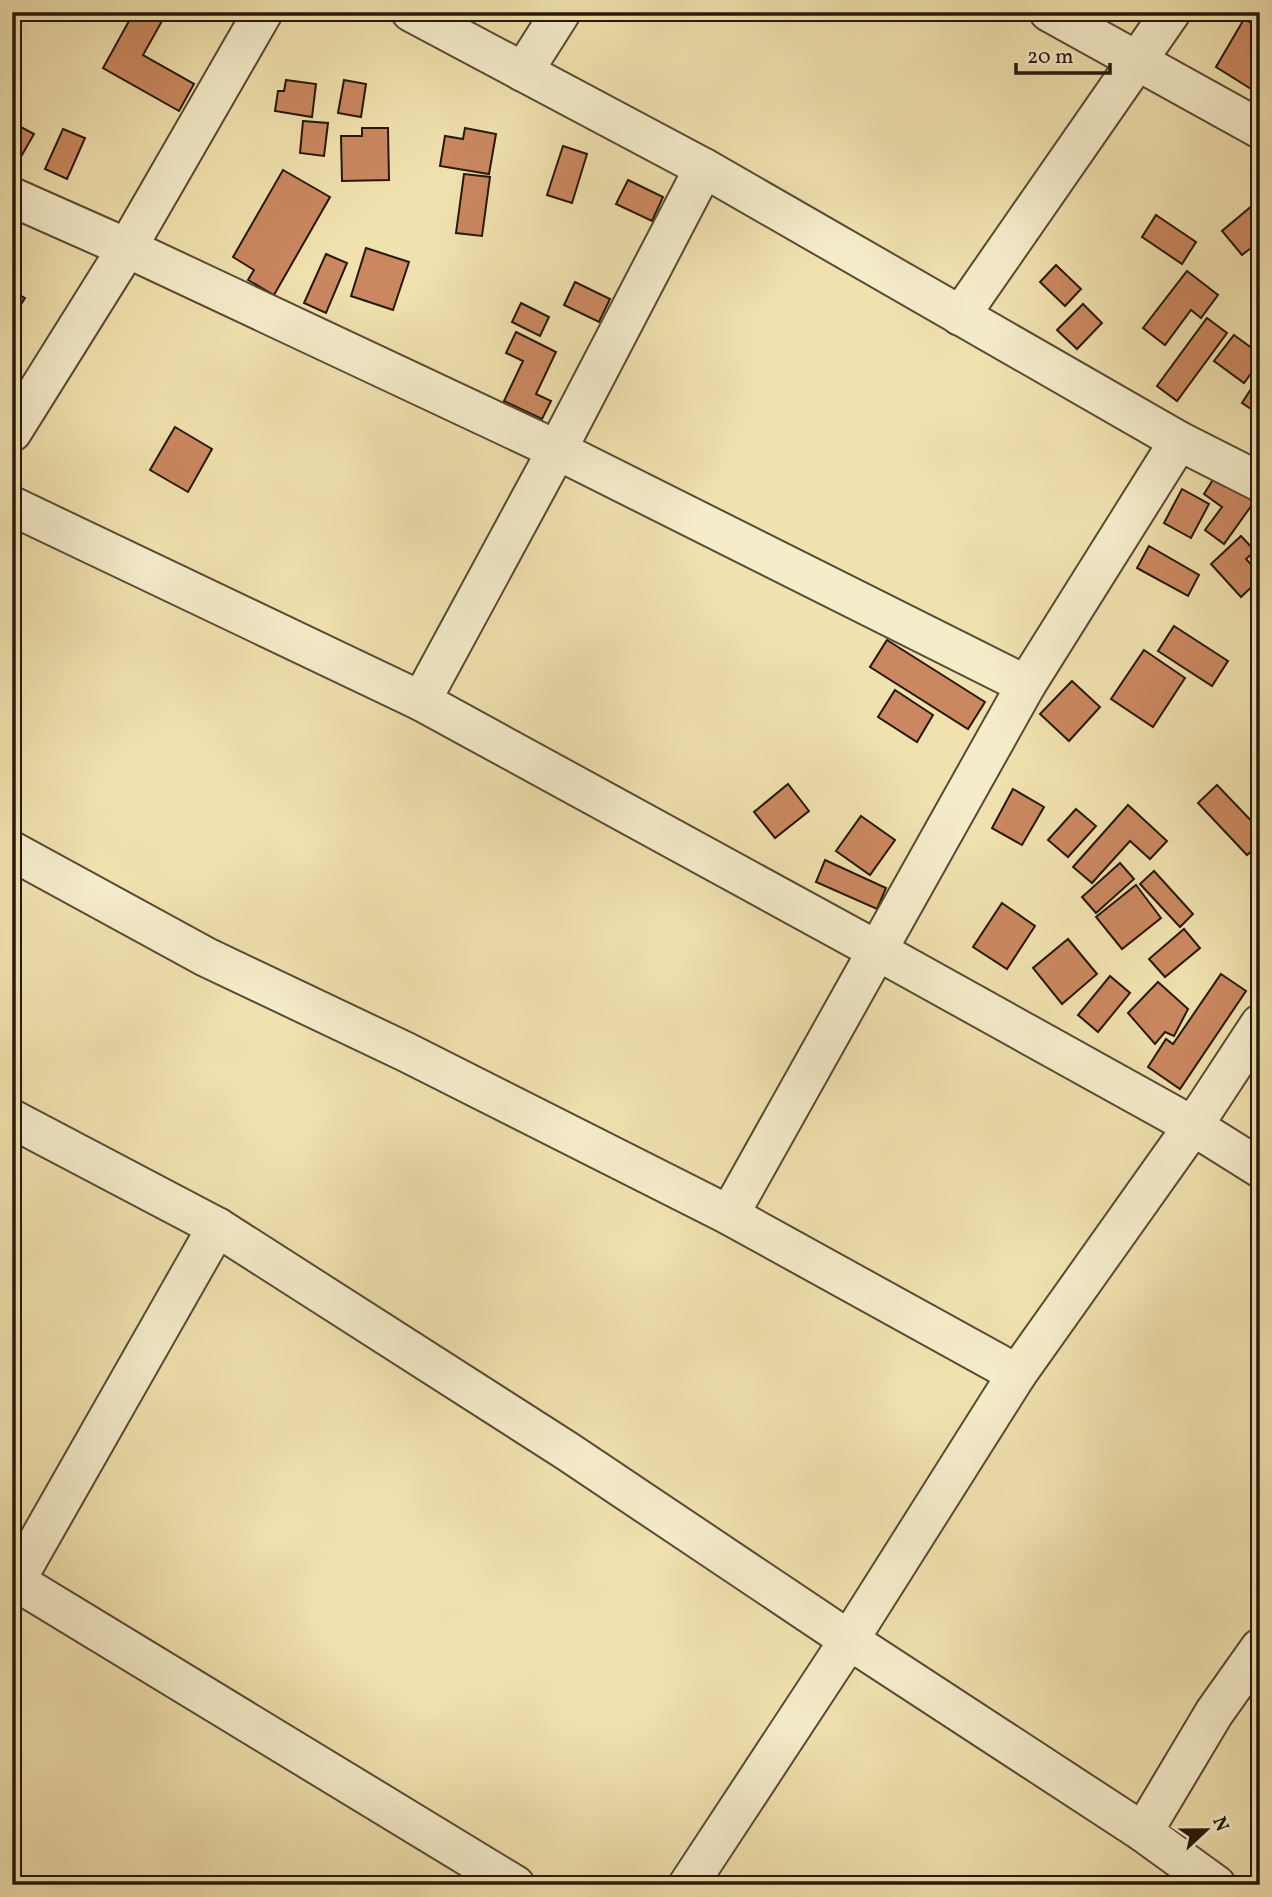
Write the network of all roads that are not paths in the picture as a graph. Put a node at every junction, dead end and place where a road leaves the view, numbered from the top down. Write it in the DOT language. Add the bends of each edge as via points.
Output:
graph roads {
  1 [pos="263,12"];
  2 [pos="411,12"];
  3 [pos="561,12"];
  4 [pos="1049,12"];
  5 [pos="1171,12"];
  6 [pos="1136,61"];
  7 [pos="523,72"];
  8 [pos="1260,129"];
  9 [pos="704,168"];
  10 [pos="12,197"];
  11 [pos="127,248"];
  12 [pos="960,316"];
  13 [pos="12,432"];
  14 [pos="1179,441"];
  15 [pos="557,450"];
  16 [pos="1260,482"];
  17 [pos="12,506"];
  18 [pos="1026,685"];
  19 [pos="421,701"];
  20 [pos="12,852"];
  21 [pos="878,951"];
  22 [pos="1260,1024"];
  23 [pos="12,1119"];
  24 [pos="1193,1126"];
  25 [pos="1260,1168"];
  26 [pos="729,1215"];
  27 [pos="217,1227"];
  28 [pos="1017,1374"];
  29 [pos="13,1583"];
  30 [pos="849,1640"];
  31 [pos="1260,1648"];
  32 [pos="1143,1832"];
  33 [pos="515,1885"];
  34 [pos="688,1885"];
  35 [pos="1216,1885"];
  1 -- 11 [label="street"];
  2 -- 7 [label="street"];
  3 -- 7 [label="street"];
  4 -- 6 [label="street"];
  5 -- 6 [label="street"];
  6 -- 8 [label="street"];
  6 -- 12 [label="street"];
  7 -- 9 [label="street"];
  9 -- 12 [label="street"];
  9 -- 15 [label="street"];
  10 -- 11 [label="street"];
  11 -- 13 [label="street"];
  11 -- 15 [label="street"];
  12 -- 14 [label="street"];
  14 -- 16 [label="street"];
  14 -- 18 [label="street"];
  15 -- 18 [label="street"];
  15 -- 19 [label="street"];
  17 -- 19 [label="street"];
  18 -- 21 [label="street"];
  19 -- 21 [label="street"];
  20 -- 26 [label="street" via="205,957 406,1052"];
  21 -- 24 [label="street"];
  21 -- 26 [label="street"];
  22 -- 24 [label="street"];
  23 -- 27 [label="street"];
  24 -- 25 [label="street"];
  24 -- 28 [label="street"];
  26 -- 28 [label="street"];
  27 -- 29 [label="street"];
  27 -- 30 [label="street" via="567,1451"];
  28 -- 30 [label="street"];
  29 -- 33 [label="street"];
  30 -- 32 [label="street"];
  30 -- 34 [label="street"];
  31 -- 32 [label="street" via="1214,1713"];
  32 -- 35 [label="street"];
}
